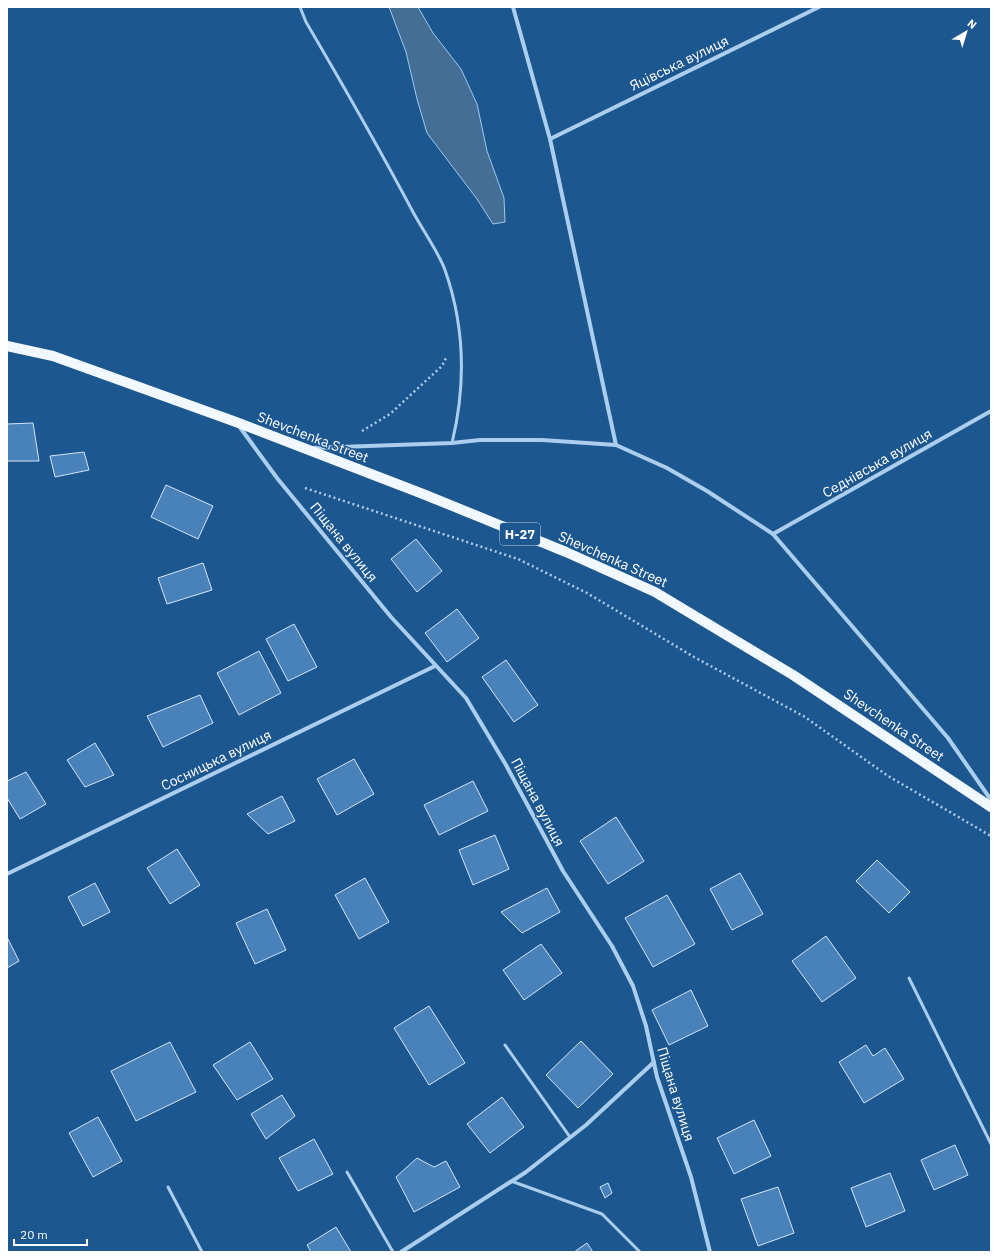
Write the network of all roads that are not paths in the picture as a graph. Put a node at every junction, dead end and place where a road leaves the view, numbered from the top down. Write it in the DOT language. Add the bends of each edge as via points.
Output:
graph roads {
  1 [pos="300,7"];
  2 [pos="513,7"];
  3 [pos="818,7"];
  4 [pos="550,139"];
  5 [pos="7,346"];
  6 [pos="991,411"];
  7 [pos="236,422"];
  8 [pos="452,443"];
  9 [pos="616,445"];
  10 [pos="300,448"];
  11 [pos="774,534"];
  12 [pos="435,666"];
  13 [pos="991,800"];
  14 [pos="991,807"];
  15 [pos="7,874"];
  16 [pos="909,978"];
  17 [pos="505,1045"];
  18 [pos="654,1062"];
  19 [pos="570,1138"];
  20 [pos="991,1144"];
  21 [pos="347,1172"];
  22 [pos="511,1181"];
  23 [pos="168,1188"];
  24 [pos="202,1252"];
  25 [pos="393,1252"];
  26 [pos="401,1252"];
  27 [pos="640,1252"];
  28 [pos="710,1252"];
  1 -- 8 [label="lane" via="306,22 445,269 460,334 462,385"];
  2 -- 4 [label="street"];
  3 -- 4 [label="street, Яцівська вулиця"];
  4 -- 9 [label="street"];
  5 -- 7 [label="main road, Shevchenka Street / Н-27" via="54,356"];
  6 -- 11 [label="street, Седнівська вулиця"];
  7 -- 10 [label="main road, Shevchenka Street / Н-27"];
  7 -- 12 [label="street, Піщана вулиця" via="277,478 390,617"];
  8 -- 9 [label="street" via="480,440 542,440"];
  8 -- 10 [label="street"];
  9 -- 11 [label="street" via="667,468"];
  10 -- 14 [label="main road, Shevchenka Street / Н-27" via="566,552 654,592 793,674"];
  11 -- 13 [label="street" via="948,738"];
  12 -- 15 [label="street, Сосницька вулиця"];
  12 -- 18 [label="street, Піщана вулиця" via="466,698 506,765 562,871 612,946 633,986"];
  16 -- 20 [label="lane"];
  17 -- 19 [label="lane"];
  18 -- 19 [label="street"];
  18 -- 28 [label="street, Піщана вулиця" via="691,1177"];
  19 -- 22 [label="street"];
  21 -- 25 [label="lane"];
  22 -- 26 [label="street"];
  22 -- 27 [label="lane" via="602,1214"];
  23 -- 24 [label="lane"];
}
